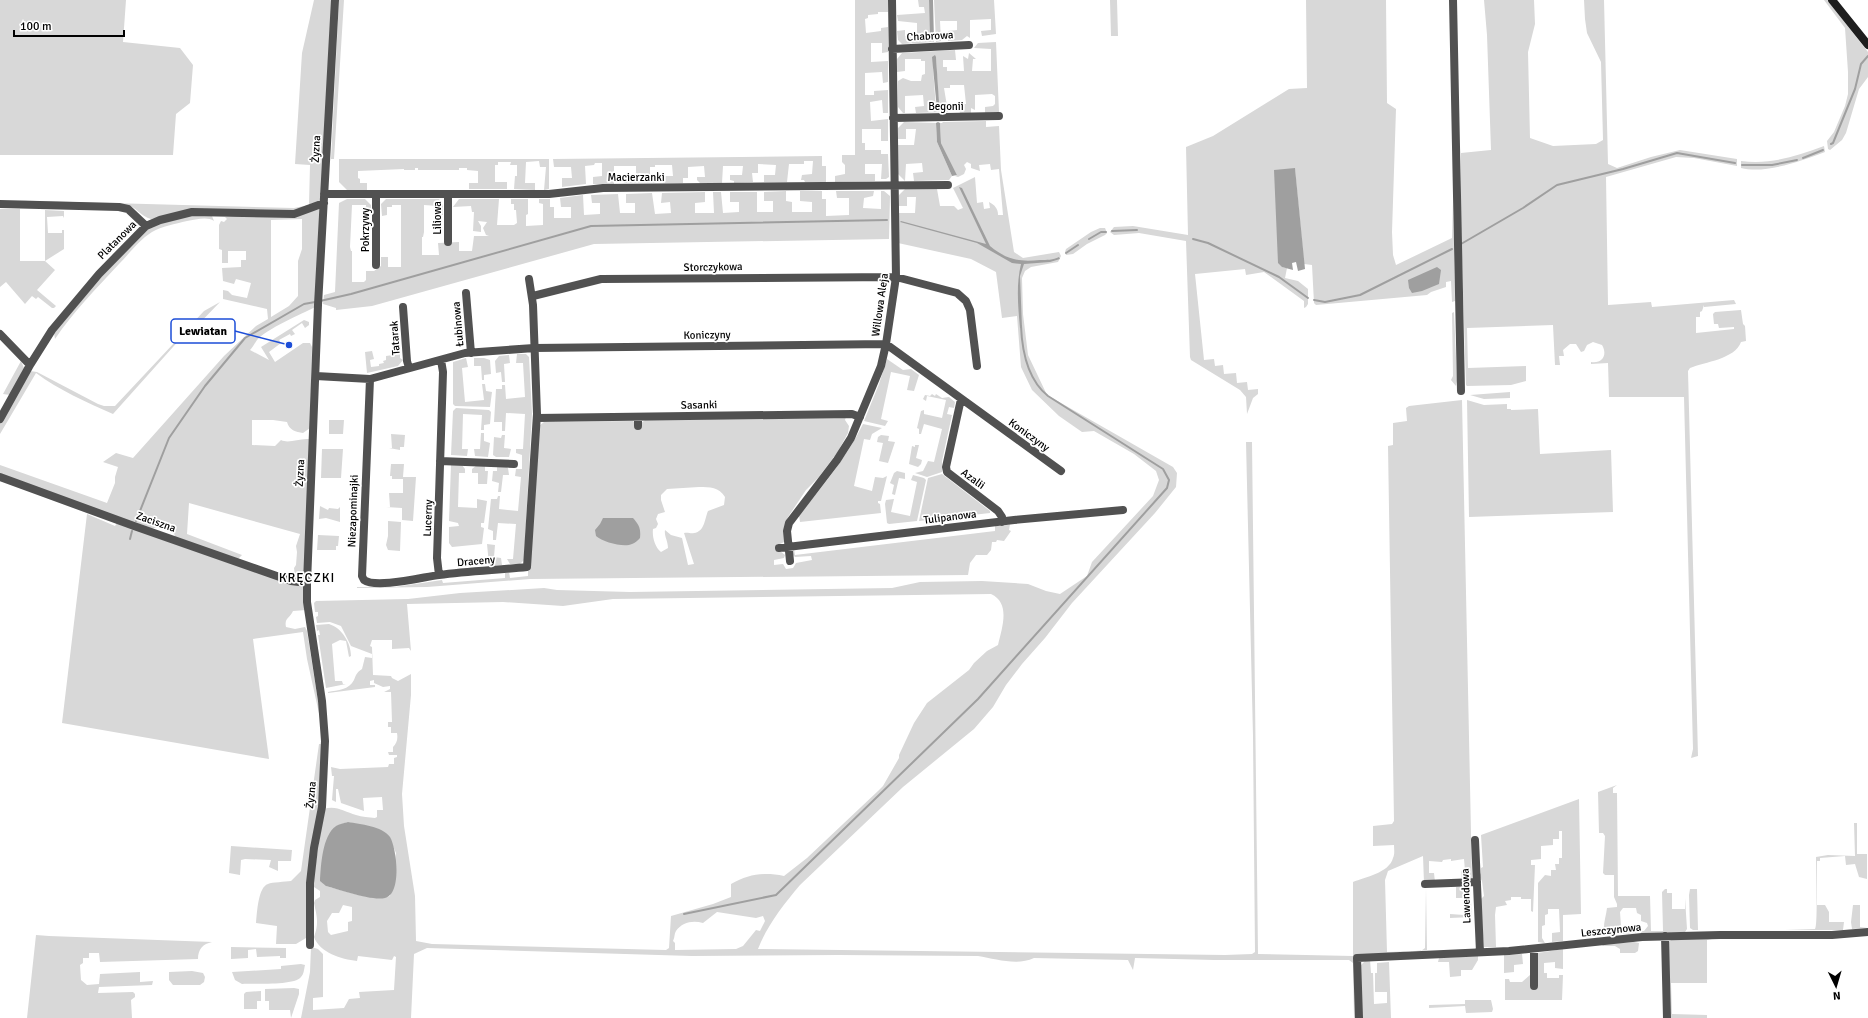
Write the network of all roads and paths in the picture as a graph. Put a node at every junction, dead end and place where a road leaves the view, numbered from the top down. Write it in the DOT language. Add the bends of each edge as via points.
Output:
graph roads {
  1 [pos="335,0"];
  2 [pos="892,0"];
  3 [pos="1453,0"];
  4 [pos="1832,0"];
  5 [pos="969,45"];
  6 [pos="1868,45"];
  7 [pos="892,49"];
  8 [pos="999,116"];
  9 [pos="893,118"];
  10 [pos="894,184"];
  11 [pos="948,185"];
  12 [pos="324,194"];
  13 [pos="376,194"];
  14 [pos="448,194"];
  15 [pos="324,203"];
  16 [pos="0,204"];
  17 [pos="146,226"];
  18 [pos="448,242"];
  19 [pos="376,265"];
  20 [pos="896,277"];
  21 [pos="529,279"];
  22 [pos="466,293"];
  23 [pos="533,296"];
  24 [pos="403,306"];
  25 [pos="0,334"];
  26 [pos="886,344"];
  27 [pos="534,348"];
  28 [pos="471,353"];
  29 [pos="441,360"];
  30 [pos="30,365"];
  31 [pos="977,366"];
  32 [pos="410,368"];
  33 [pos="316,376"];
  34 [pos="370,379"];
  35 [pos="1461,390"];
  36 [pos="961,399"];
  37 [pos="638,417"];
  38 [pos="860,417"];
  39 [pos="537,418"];
  40 [pos="0,419"];
  41 [pos="638,426"];
  42 [pos="440,461"];
  43 [pos="514,464"];
  44 [pos="1061,471"];
  45 [pos="0,477"];
  46 [pos="1123,510"];
  47 [pos="1002,522"];
  48 [pos="788,547"];
  49 [pos="779,548"];
  50 [pos="790,561"];
  51 [pos="439,575"];
  52 [pos="427,577"];
  53 [pos="307,584"];
  54 [pos="1475,840"];
  55 [pos="1477,882"];
  56 [pos="1425,884"];
  57 [pos="1868,932"];
  58 [pos="1665,936"];
  59 [pos="310,945"];
  60 [pos="1534,949"];
  61 [pos="1480,952"];
  62 [pos="1534,986"];
  63 [pos="1359,1018"];
  64 [pos="1667,1018"];
  1 -- 12 [label="street, Żyzna"];
  2 -- 7 [label="street, Willowa Aleja"];
  3 -- 35 [label="street"];
  4 -- 6 [label="main road"];
  5 -- 7 [label="street, Chabrowa"];
  7 -- 9 [label="street, Willowa Aleja"];
  8 -- 9 [label="street, Begonii"];
  9 -- 10 [label="street, Willowa Aleja"];
  10 -- 11 [label="street, Macierzanki"];
  10 -- 14 [label="street, Macierzanki" via="603,188 549,194"];
  10 -- 20 [label="street, Willowa Aleja"];
  12 -- 13 [label="street, Macierzanki"];
  12 -- 15 [label="street, Żyzna"];
  13 -- 14 [label="street, Macierzanki"];
  13 -- 19 [label="street, Pokrzywy"];
  14 -- 18 [label="street, Liliowa"];
  15 -- 17 [label="street, Platanowa" via="294,214 192,212"];
  15 -- 33 [label="street, Żyzna"];
  16 -- 17 [label="street" via="128,208"];
  17 -- 30 [label="street, Platanowa" via="99,274 52,330"];
  20 -- 23 [label="street, Storczykowa" via="601,279"];
  20 -- 26 [label="street, Willowa Aleja"];
  20 -- 31 [label="street, Storczykowa" via="957,293 966,302 970,310"];
  21 -- 23 [label="street"];
  22 -- 28 [label="street, Łubinowa"];
  23 -- 27 [label="street"];
  24 -- 32 [label="street, Tatarak" via="407,360"];
  25 -- 30 [label="street"];
  26 -- 27 [label="street, Koniczyny"];
  26 -- 36 [label="street, Koniczyny"];
  26 -- 38 [label="street, Willowa Aleja" via="881,366"];
  27 -- 28 [label="street, Koniczyny"];
  27 -- 39 [label="street"];
  28 -- 29 [label="street, Koniczyny"];
  29 -- 32 [label="street, Koniczyny"];
  29 -- 42 [label="street, Lucerny" via="443,379"];
  30 -- 40 [label="street, Platanowa"];
  32 -- 34 [label="street, Koniczyny"];
  33 -- 34 [label="street, Koniczyny"];
  33 -- 53 [label="street, Żyzna"];
  34 -- 52 [label="street, Niezapominajki" via="362,576 367,583"];
  36 -- 44 [label="street, Koniczyny"];
  36 -- 47 [label="street, Azalii" via="947,472 998,511"];
  37 -- 38 [label="street, Sasanki" via="852,414"];
  37 -- 39 [label="street, Sasanki"];
  37 -- 41 [label="street"];
  38 -- 48 [label="street, Willowa Aleja" via="840,455 813,487 789,523"];
  39 -- 51 [label="street, Draceny" via="527,567"];
  42 -- 43 [label="street"];
  42 -- 51 [label="street, Lucerny" via="437,558"];
  45 -- 53 [label="street, Zaciszna" via="291,581"];
  46 -- 47 [label="street, Tulipanowa"];
  47 -- 48 [label="street, Tulipanowa"];
  48 -- 49 [label="street, Tulipanowa"];
  48 -- 50 [label="street, Willowa Aleja"];
  51 -- 52 [label="street, Draceny"];
  53 -- 59 [label="street, Żyzna" via="307,602 322,701 325,741 322,807 310,883"];
  54 -- 55 [label="street, Lawendowa"];
  55 -- 56 [label="street"];
  55 -- 61 [label="street, Lawendowa"];
  57 -- 58 [label="street, Leszczynowa" via="1832,935"];
  58 -- 60 [label="street, Leszczynowa"];
  58 -- 64 [label="street"];
  60 -- 61 [label="street, Leszczynowa"];
  60 -- 62 [label="street"];
  61 -- 63 [label="street, Leszczynowa" via="1358,958"];
}
